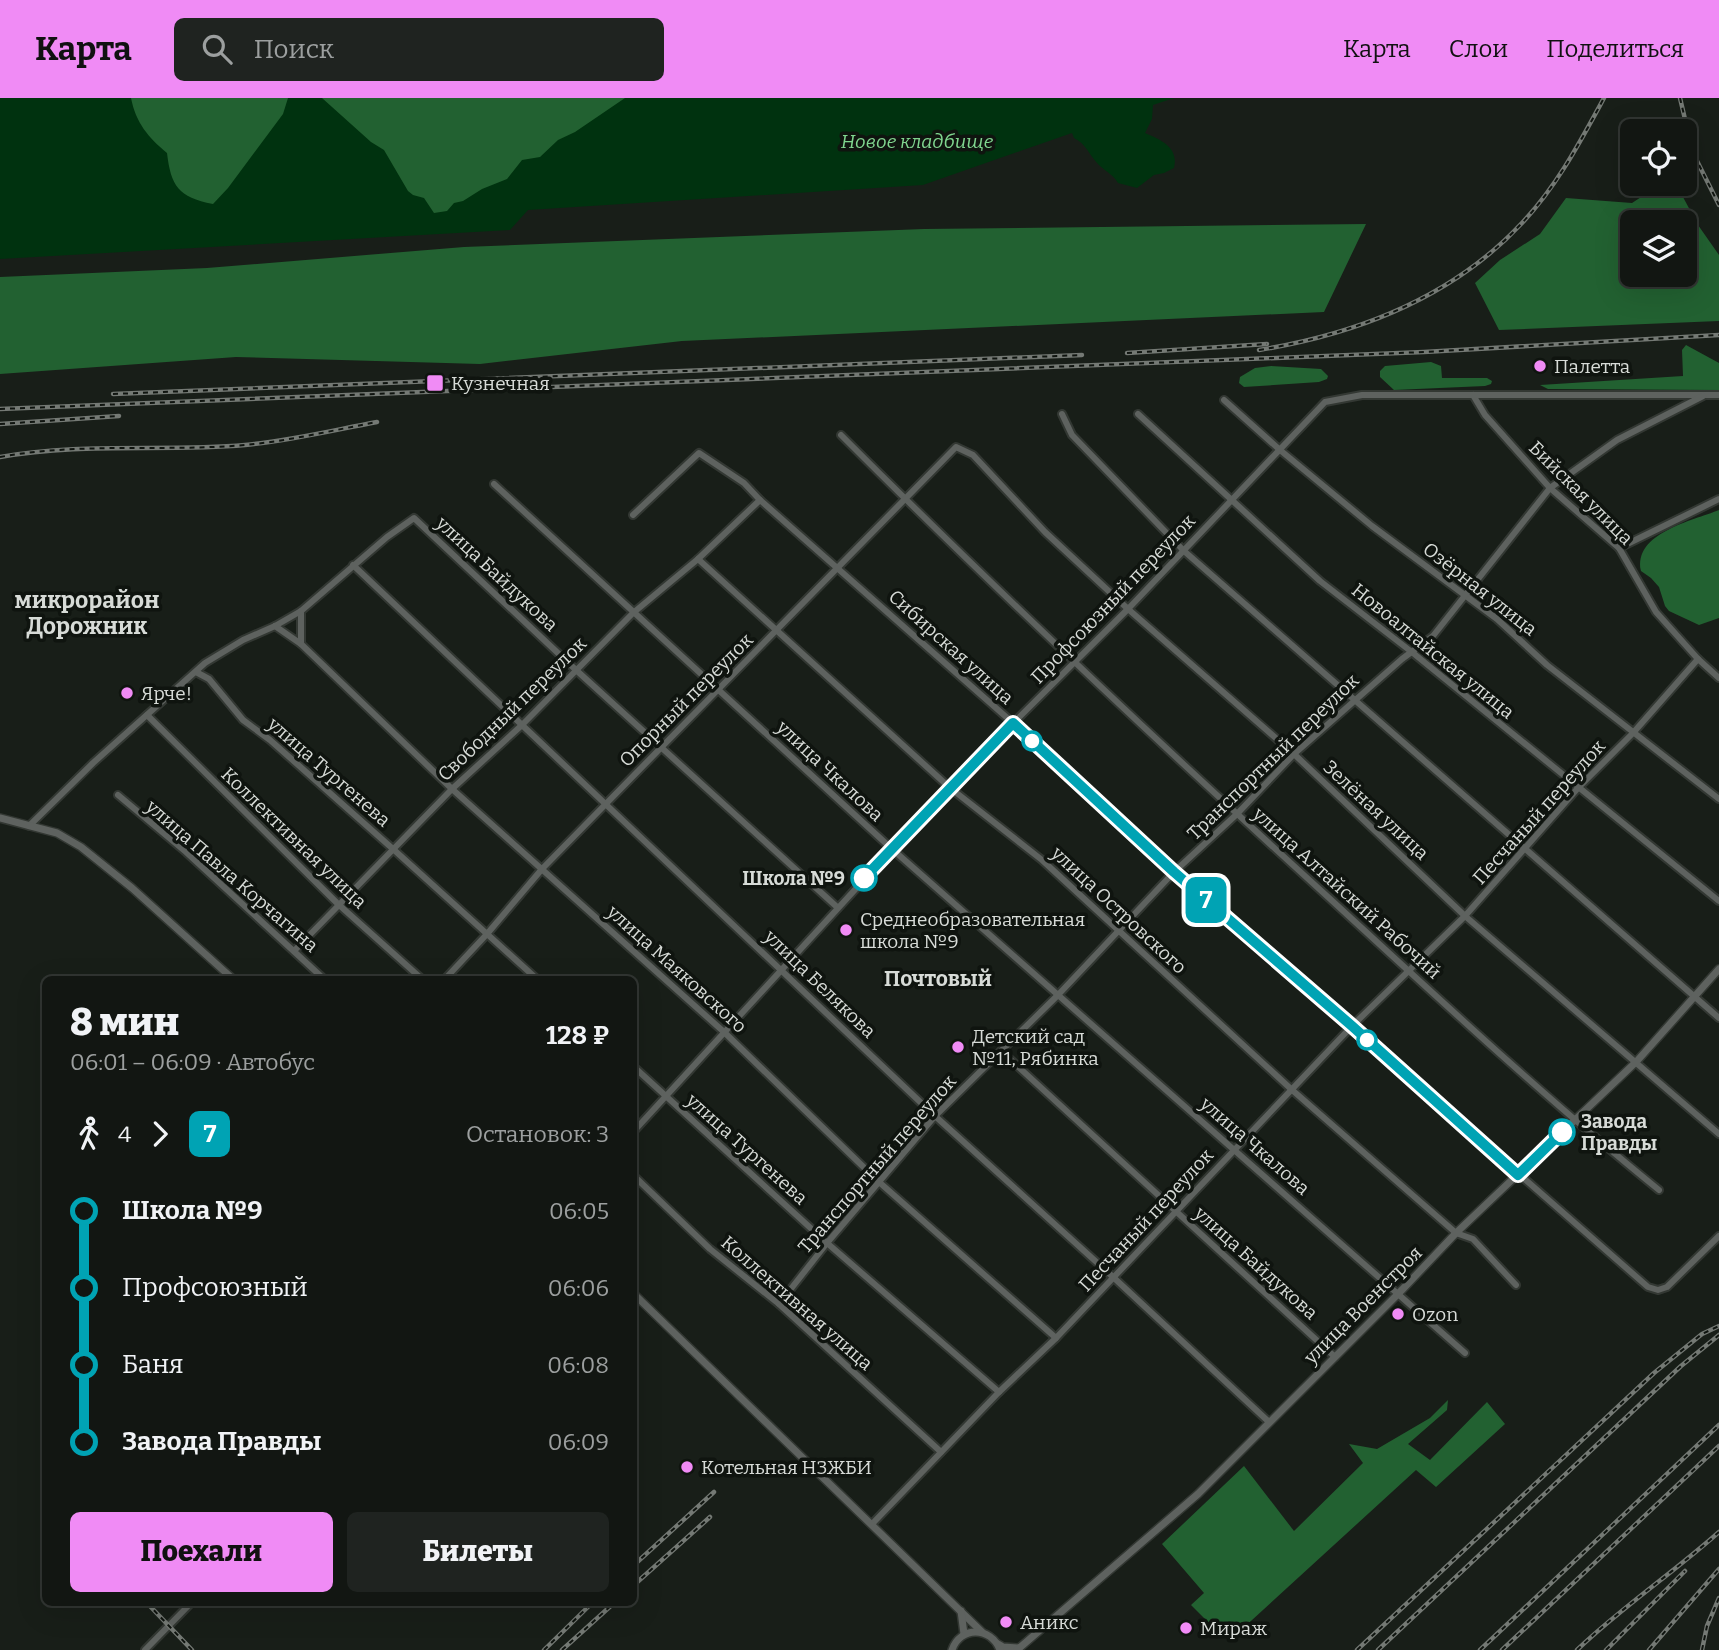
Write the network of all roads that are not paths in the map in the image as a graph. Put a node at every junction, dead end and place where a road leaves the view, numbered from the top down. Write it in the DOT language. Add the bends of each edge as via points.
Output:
graph roads {
  1 [pos="1473,395"];
  2 [pos="1705,395"];
  3 [pos="1719,395"];
  4 [pos="1224,400"];
  5 [pos="1062,414"];
  6 [pos="1138,414"];
  7 [pos="841,435"];
  8 [pos="956,447"];
  9 [pos="1280,450"];
  10 [pos="494,484"];
  11 [pos="1550,488"];
  12 [pos="904,498"];
  13 [pos="1719,499"];
  14 [pos="760,500"];
  15 [pos="1231,501"];
  16 [pos="633,515"];
  17 [pos="1619,548"];
  18 [pos="1184,551"];
  19 [pos="698,559"];
  20 [pos="353,565"];
  21 [pos="838,568"];
  22 [pos="1467,595"];
  23 [pos="1128,609"];
  24 [pos="301,611"];
  25 [pos="633,612"];
  26 [pos="275,626"];
  27 [pos="777,631"];
  28 [pos="301,644"];
  29 [pos="1413,653"];
  30 [pos="1698,659"];
  31 [pos="1075,663"];
  32 [pos="576,670"];
  33 [pos="196,672"];
  34 [pos="1719,678"];
  35 [pos="718,689"];
  36 [pos="1353,701"];
  37 [pos="147,715"];
  38 [pos="1013,723"];
  39 [pos="522,725"];
  40 [pos="1633,733"];
  41 [pos="660,747"];
  42 [pos="1294,754"];
  43 [pos="949,787"];
  44 [pos="1578,788"];
  45 [pos="452,789"];
  46 [pos="118,795"];
  47 [pos="1719,799"];
  48 [pos="606,803"];
  49 [pos="1237,814"];
  50 [pos="0,818"];
  51 [pos="29,827"];
  52 [pos="393,849"];
  53 [pos="891,849"];
  54 [pos="1525,849"];
  55 [pos="542,869"];
  56 [pos="1174,872"];
  57 [pos="1719,901"];
  58 [pos="338,904"];
  59 [pos="837,907"];
  60 [pos="1465,916"];
  61 [pos="1119,933"];
  62 [pos="487,934"];
  63 [pos="294,951"];
  64 [pos="781,969"];
  65 [pos="1719,969"];
  66 [pos="1409,971"];
  67 [pos="230,976"];
  68 [pos="321,976"];
  69 [pos="419,976"];
  70 [pos="448,976"];
  71 [pos="533,976"];
  72 [pos="1058,995"];
  73 [pos="1695,997"];
  74 [pos="1719,1018"];
  75 [pos="1352,1026"];
  76 [pos="724,1032"];
  77 [pos="1001,1051"];
  78 [pos="1637,1061"];
  79 [pos="637,1071"];
  80 [pos="1291,1089"];
  81 [pos="666,1097"];
  82 [pos="935,1116"];
  83 [pos="1574,1121"];
  84 [pos="637,1128"];
  85 [pos="1719,1134"];
  86 [pos="1234,1149"];
  87 [pos="1518,1175"];
  88 [pos="637,1179"];
  89 [pos="879,1182"];
  90 [pos="1659,1190"];
  91 [pos="1177,1213"];
  92 [pos="1455,1233"];
  93 [pos="1719,1236"];
  94 [pos="827,1243"];
  95 [pos="1114,1277"];
  96 [pos="1516,1285"];
  97 [pos="1399,1293"];
  98 [pos="637,1297"];
  99 [pos="779,1304"];
  100 [pos="1056,1338"];
  101 [pos="1465,1353"];
  102 [pos="1335,1357"];
  103 [pos="999,1392"];
  104 [pos="1269,1422"];
  105 [pos="941,1452"];
  106 [pos="872,1524"];
  107 [pos="188,1606"];
  108 [pos="961,1611"];
  109 [pos="982,1632"];
  110 [pos="964,1634"];
  111 [pos="999,1647"];
  112 [pos="1018,1649"];
  113 [pos="145,1650"];
  114 [pos="952,1650"];
  1 -- 2 [label="street"];
  1 -- 9 [label="street, Профсоюзный переулок" via="1362,395 1331,400"];
  1 -- 11 [label="street, Бийская улица" via="1485,415"];
  2 -- 3 [label="street"];
  2 -- 11 [label="street, Транспортный переулок" via="1618,440"];
  4 -- 9 [label="street, Озёрная улица"];
  5 -- 18 [label="street" via="1072,435"];
  6 -- 15 [label="street, Новоалтайская улица"];
  7 -- 12 [label="street, улица Алтайский Рабочий"];
  8 -- 12 [label="street, Опорный переулок"];
  8 -- 23 [label="street, Зелёная улица" via="973,455 1045,532"];
  9 -- 15 [label="street, Профсоюзный переулок"];
  9 -- 22 [label="street, Озёрная улица" via="1372,526"];
  10 -- 25 [label="street, улица Чкалова"];
  11 -- 17 [label="street, Бийская улица"];
  11 -- 22 [label="street, Транспортный переулок"];
  12 -- 21 [label="street, Опорный переулок"];
  12 -- 31 [label="street, улица Алтайский Рабочий"];
  13 -- 17 [label="street"];
  14 -- 16 [label="street, Сибирская улица" via="744,483 699,453"];
  14 -- 19 [label="street, Свободный переулок"];
  14 -- 21 [label="street, Сибирская улица"];
  15 -- 18 [label="street, Профсоюзный переулок"];
  15 -- 29 [label="street, Новоалтайская улица" via="1320,581"];
  17 -- 30 [label="street, Бийская улица" via="1656,612"];
  18 -- 23 [label="street, Профсоюзный переулок"];
  18 -- 36 [label="street"];
  19 -- 25 [label="street, Свободный переулок"];
  19 -- 27 [label="street, улица Островского"];
  20 -- 24 [label="street"];
  20 -- 32 [label="street, улица Байдукова" via="414,519"];
  20 -- 39 [label="street, улица Белякова"];
  21 -- 27 [label="street, Опорный переулок"];
  21 -- 38 [label="street, Сибирская улица"];
  22 -- 29 [label="street, Транспортный переулок"];
  22 -- 40 [label="street, Озёрная улица"];
  23 -- 31 [label="street, Профсоюзный переулок"];
  23 -- 42 [label="street, Зелёная улица"];
  24 -- 26 [label="street"];
  24 -- 28 [label="street"];
  25 -- 32 [label="street, Свободный переулок"];
  25 -- 35 [label="street, улица Чкалова"];
  26 -- 28 [label="street, улица Маяковского"];
  26 -- 33 [label="street" via="243,640"];
  27 -- 35 [label="street, Опорный переулок"];
  27 -- 43 [label="street, улица Островского"];
  28 -- 45 [label="street, улица Маяковского"];
  29 -- 36 [label="street, Транспортный переулок"];
  29 -- 44 [label="street, Новоалтайская улица"];
  30 -- 34 [label="street, Бийская улица"];
  30 -- 40 [label="street, Песчаный переулок"];
  31 -- 38 [label="street, Профсоюзный переулок"];
  31 -- 49 [label="street, улица Алтайский Рабочий"];
  32 -- 39 [label="street, Свободный переулок"];
  32 -- 41 [label="street, улица Байдукова"];
  33 -- 37 [label="street"];
  33 -- 52 [label="street, улица Тургенева" via="209,679 243,720"];
  35 -- 41 [label="street, Опорный переулок"];
  35 -- 53 [label="street, улица Чкалова"];
  36 -- 42 [label="street, Транспортный переулок"];
  36 -- 54 [label="street"];
  37 -- 51 [label="street"];
  37 -- 58 [label="street, Коллективная улица"];
  38 -- 43 [label="street, Профсоюзный переулок"];
  38 -- 56 [label="street, Сибирская улица"];
  39 -- 45 [label="street, Свободный переулок"];
  39 -- 48 [label="street, улица Белякова"];
  40 -- 44 [label="street, Песчаный переулок"];
  40 -- 47 [label="street, Озёрная улица"];
  41 -- 48 [label="street, Опорный переулок"];
  41 -- 59 [label="street, улица Байдукова"];
  42 -- 49 [label="street, Транспортный переулок"];
  42 -- 60 [label="street, Зелёная улица"];
  43 -- 53 [label="street, Профсоюзный переулок"];
  43 -- 61 [label="street, улица Островского" via="1042,860"];
  44 -- 54 [label="street, Песчаный переулок"];
  44 -- 57 [label="street, Новоалтайская улица"];
  45 -- 52 [label="street, Свободный переулок"];
  45 -- 55 [label="street, улица Маяковского"];
  46 -- 63 [label="street, улица Павла Корчагина"];
  48 -- 55 [label="street, Опорный переулок"];
  48 -- 64 [label="street, улица Белякова"];
  49 -- 56 [label="street, Транспортный переулок"];
  49 -- 66 [label="street, улица Алтайский Рабочий"];
  50 -- 51 [label="street"];
  51 -- 67 [label="street" via="57,833 81,847"];
  52 -- 58 [label="street, Свободный переулок"];
  52 -- 62 [label="street, улица Тургенева"];
  53 -- 59 [label="street, Профсоюзный переулок"];
  53 -- 72 [label="street, улица Чкалова"];
  54 -- 60 [label="street, Песчаный переулок"];
  54 -- 73 [label="street"];
  55 -- 62 [label="street, Опорный переулок"];
  55 -- 76 [label="street, улица Маяковского"];
  56 -- 61 [label="street, Транспортный переулок"];
  56 -- 75 [label="street, Сибирская улица"];
  58 -- 63 [label="street, Свободный переулок"];
  58 -- 69 [label="street, Коллективная улица"];
  59 -- 64 [label="street, Профсоюзный переулок"];
  60 -- 66 [label="street, Песчаный переулок"];
  60 -- 78 [label="street, Зелёная улица"];
  61 -- 72 [label="street, Транспортный переулок"];
  61 -- 80 [label="street, улица Островского"];
  62 -- 70 [label="street, Опорный переулок"];
  62 -- 71 [label="street, улица Тургенева"];
  63 -- 68 [label="street, улица Павла Корчагина"];
  64 -- 76 [label="street, Профсоюзный переулок"];
  64 -- 82 [label="street, улица Белякова"];
  65 -- 73 [label="street, улица Военстроя"];
  66 -- 75 [label="street, Песчаный переулок"];
  66 -- 83 [label="street, улица Алтайский Рабочий"];
  72 -- 77 [label="street, Транспортный переулок"];
  72 -- 86 [label="street, улица Чкалова"];
  73 -- 74 [label="street"];
  73 -- 78 [label="street, улица Военстроя"];
  75 -- 80 [label="street, Песчаный переулок"];
  75 -- 87 [label="street, Сибирская улица"];
  76 -- 81 [label="street, Профсоюзный переулок"];
  76 -- 89 [label="street, улица Маяковского"];
  77 -- 82 [label="street, Транспортный переулок"];
  77 -- 91 [label="street, улица Байдукова"];
  78 -- 83 [label="street, улица Военстроя"];
  78 -- 85 [label="street, Зелёная улица"];
  79 -- 81 [label="street, улица Тургенева"];
  80 -- 86 [label="street, Песчаный переулок"];
  80 -- 92 [label="street, улица Островского"];
  81 -- 84 [label="street, Профсоюзный переулок"];
  81 -- 94 [label="street, улица Тургенева"];
  82 -- 89 [label="street, Транспортный переулок"];
  82 -- 95 [label="street, улица Белякова"];
  83 -- 87 [label="street, улица Военстроя"];
  83 -- 90 [label="street, улица Алтайский Рабочий"];
  86 -- 91 [label="street, Песчаный переулок"];
  86 -- 97 [label="street, улица Чкалова"];
  87 -- 92 [label="street, улица Военстроя"];
  87 -- 93 [label="street, Сибирская улица" via="1655,1290 1671,1283"];
  88 -- 99 [label="street, Коллективная улица" via="710,1249"];
  89 -- 94 [label="street, Транспортный переулок"];
  89 -- 100 [label="street, улица Маяковского"];
  91 -- 95 [label="street, Песчаный переулок"];
  91 -- 102 [label="street, улица Байдукова"];
  92 -- 96 [label="street, улица Островского" via="1472,1239"];
  92 -- 97 [label="street, улица Военстроя"];
  94 -- 99 [label="street, Транспортный переулок"];
  94 -- 103 [label="street, улица Тургенева"];
  95 -- 100 [label="street, Песчаный переулок"];
  95 -- 104 [label="street, улица Белякова"];
  97 -- 101 [label="street, улица Чкалова"];
  97 -- 102 [label="street, улица Военстроя"];
  98 -- 106 [label="street"];
  99 -- 105 [label="street, Коллективная улица"];
  100 -- 103 [label="street, Песчаный переулок"];
  102 -- 104 [label="street, улица Военстроя"];
  103 -- 105 [label="street, Песчаный переулок"];
  104 -- 112 [label="street, улица Военстроя" via="1198,1494"];
  105 -- 106 [label="street, Песчаный переулок"];
  106 -- 108 [label="street"];
  107 -- 113 [label="street"];
  108 -- 109 [label="street"];
  108 -- 110 [label="street"];
  109 -- 110 [label="street"];
  109 -- 111 [label="street"];
  110 -- 114 [label="street"];
  111 -- 112 [label="street"];
}
